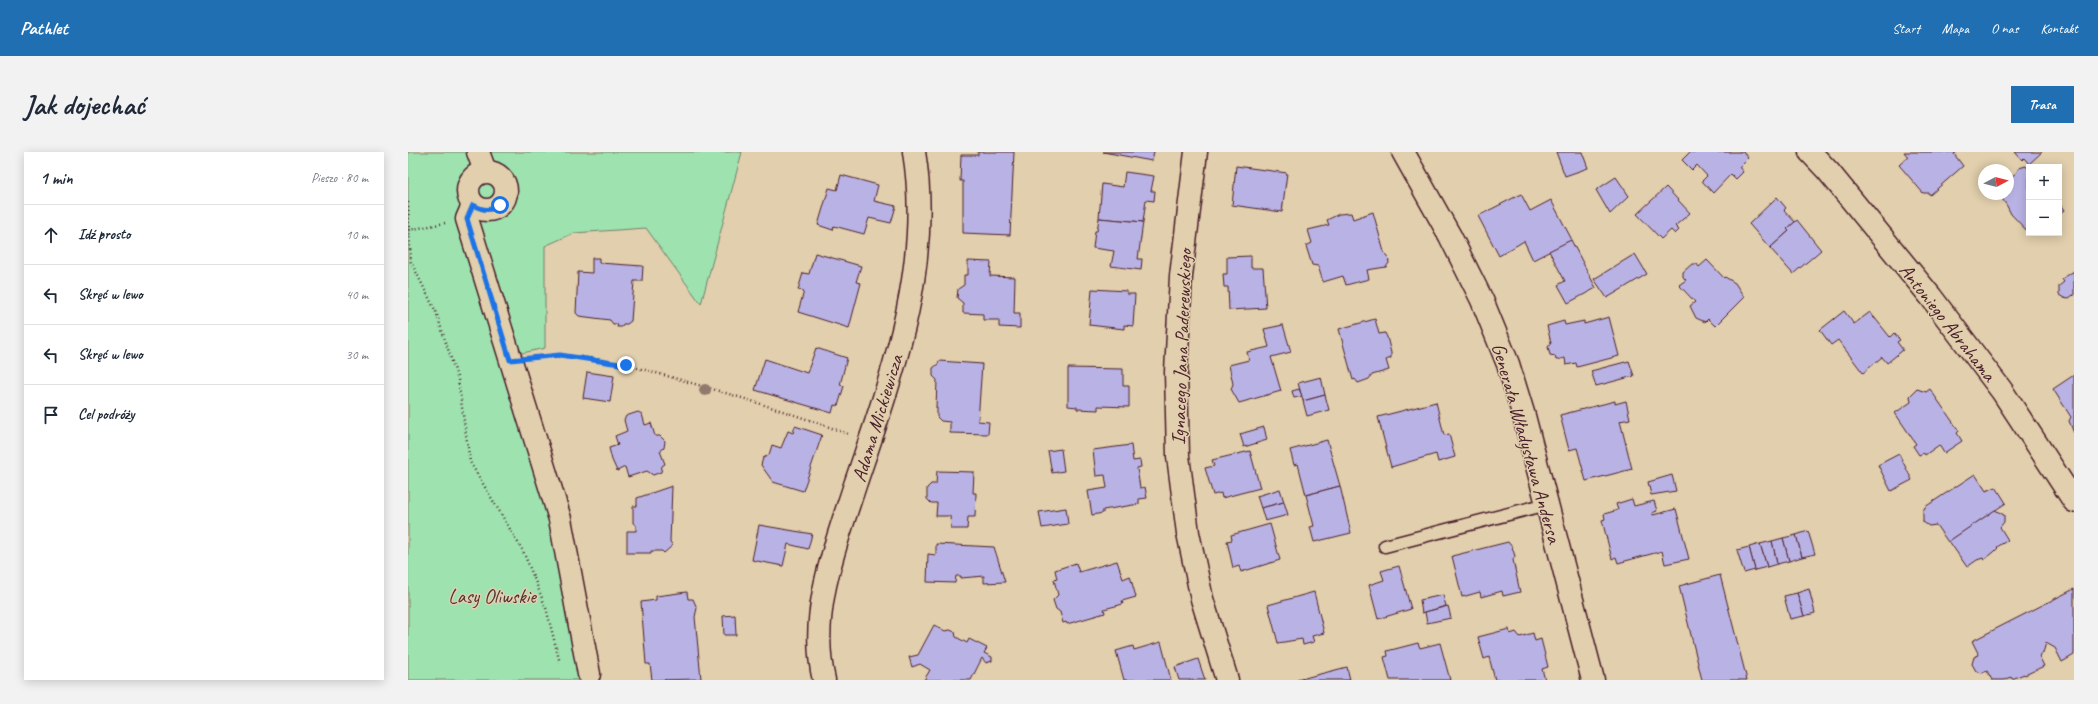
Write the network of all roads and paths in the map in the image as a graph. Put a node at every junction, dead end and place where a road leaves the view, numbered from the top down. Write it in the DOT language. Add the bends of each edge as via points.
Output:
graph roads {
  1 [pos="914,152"];
  2 [pos="1196,152"];
  3 [pos="1402,152"];
  4 [pos="1810,152"];
  5 [pos="482,162"];
  6 [pos="408,202"];
  7 [pos="470,212"];
  8 [pos="408,230"];
  9 [pos="510,360"];
  10 [pos="848,434"];
  11 [pos="2074,501"];
  12 [pos="1547,504"];
  13 [pos="1385,546"];
  14 [pos="561,666"];
  15 [pos="589,674"];
  16 [pos="824,680"];
  17 [pos="1227,680"];
  18 [pos="1593,680"];
  1 -- 16 [label="street, Adama Mickiewicza" via="918,221 914,280 907,318 889,383 831,560 819,620"];
  2 -- 17 [label="street, Ignacego Jana Paderewskiego" via="1181,276 1176,372 1178,456 1188,533 1202,599"];
  3 -- 12 [label="street, Generała Władysława Andersa" via="1450,236 1482,300 1508,364"];
  4 -- 11 [label="street, Antoniego Abrahama" via="1931,297 2002,391"];
  5 -- 7 [label="street" via="469,185"];
  5 -- 7 [label="street" via="502,178 506,187 505,197 500,205 491,210"];
  6 -- 8 [label="path"];
  7 -- 8 [label="path"];
  7 -- 9 [label="street"];
  8 -- 14 [label="path" via="411,262 436,312 458,380 470,462 523,551 546,608"];
  9 -- 10 [label="path" via="560,355 626,365 786,411"];
  9 -- 15 [label="street" via="560,519"];
  12 -- 13 [label="lane"];
  12 -- 18 [label="street, Generała Władysława Andersa"];
}
